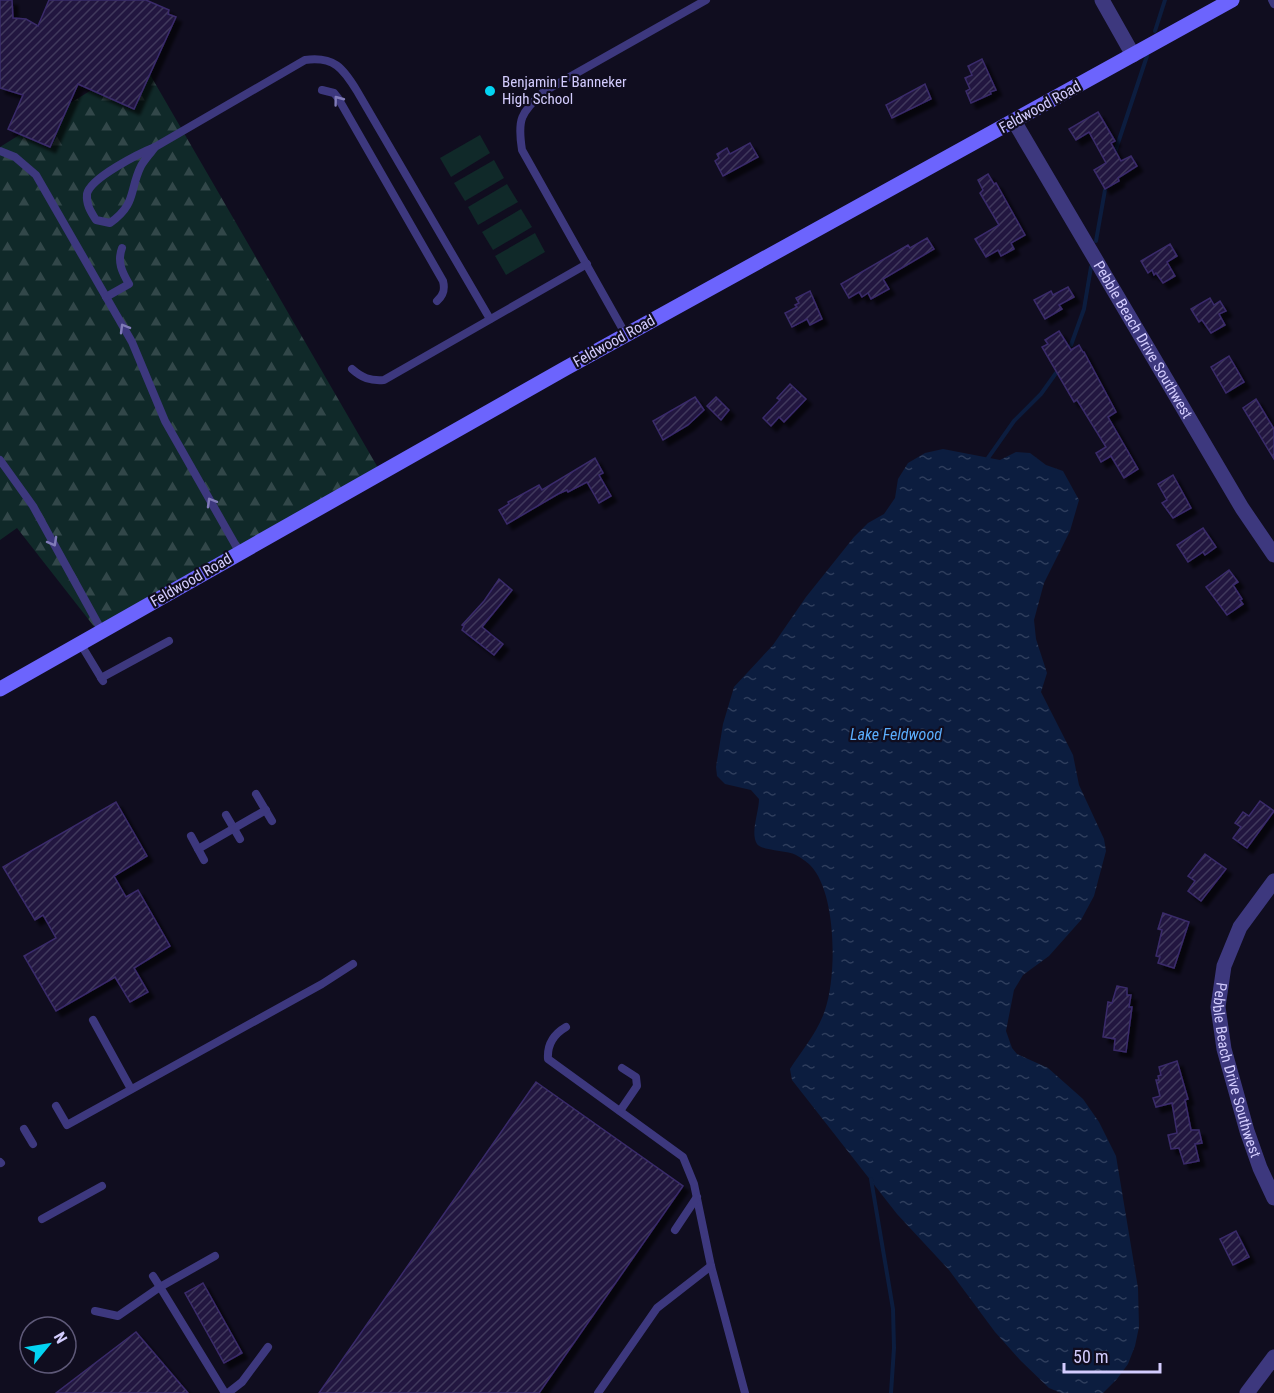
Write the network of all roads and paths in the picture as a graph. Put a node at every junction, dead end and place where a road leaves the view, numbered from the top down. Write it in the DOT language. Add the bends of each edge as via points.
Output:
graph roads {
  1 [pos="706,0"];
  2 [pos="1102,0"];
  3 [pos="1232,0"];
  4 [pos="1133,55"];
  5 [pos="322,90"];
  6 [pos="1014,121"];
  7 [pos="155,147"];
  8 [pos="0,151"];
  9 [pos="0,157"];
  10 [pos="15,157"];
  11 [pos="122,248"];
  12 [pos="586,264"];
  13 [pos="106,297"];
  14 [pos="437,301"];
  15 [pos="490,319"];
  16 [pos="626,335"];
  17 [pos="352,369"];
  18 [pos="0,460"];
  19 [pos="240,553"];
  20 [pos="1274,555"];
  21 [pos="102,631"];
  22 [pos="170,641"];
  23 [pos="80,643"];
  24 [pos="0,689"];
  25 [pos="256,794"];
  26 [pos="266,810"];
  27 [pos="226,815"];
  28 [pos="272,821"];
  29 [pos="234,828"];
  30 [pos="191,836"];
  31 [pos="240,839"];
  32 [pos="198,849"];
  33 [pos="204,860"];
  34 [pos="1274,881"];
  35 [pos="353,964"];
  36 [pos="93,1020"];
  37 [pos="566,1027"];
  38 [pos="622,1068"];
  39 [pos="131,1089"];
  40 [pos="56,1106"];
  41 [pos="620,1111"];
  42 [pos="24,1129"];
  43 [pos="33,1144"];
  44 [pos="102,1186"];
  45 [pos="697,1197"];
  46 [pos="1274,1198"];
  47 [pos="42,1220"];
  48 [pos="675,1230"];
  49 [pos="215,1256"];
  50 [pos="711,1266"];
  51 [pos="153,1276"];
  52 [pos="160,1287"];
  53 [pos="95,1311"];
  54 [pos="268,1347"];
  55 [pos="1274,1357"];
  56 [pos="226,1393"];
  57 [pos="598,1393"];
  58 [pos="744,1393"];
  59 [pos="1247,1393"];
  1 -- 12 [label="lane" via="543,92 524,111 519,129 522,150"];
  2 -- 4 [label="street"];
  3 -- 4 [label="street, Feldwood Road"];
  4 -- 6 [label="street, Feldwood Road"];
  14 -- 5 [label="lane, one-way" via="442,296 443,281 349,116 334,93"];
  6 -- 16 [label="street, Feldwood Road"];
  6 -- 20 [label="street, Pebble Beach Drive Southwest" via="1242,508"];
  7 -- 7 [label="lane" via="97,179 87,192 88,206 96,220 110,223 122,215 141,168"];
  7 -- 15 [label="lane" via="305,60 318,58 338,65"];
  8 -- 10 [label="lane"];
  9 -- 10 [label="lane"];
  10 -- 13 [label="lane" via="36,175"];
  11 -- 13 [label="lane" via="119,258 129,284"];
  12 -- 15 [label="lane"];
  12 -- 16 [label="lane"];
  19 -- 13 [label="lane, one-way" via="165,421 132,342"];
  15 -- 17 [label="lane" via="384,380 362,378"];
  16 -- 19 [label="street, Feldwood Road"];
  18 -- 21 [label="lane, one-way" via="33,506"];
  19 -- 21 [label="street, Feldwood Road"];
  21 -- 23 [label="street, Feldwood Road"];
  22 -- 23 [label="lane" via="102,680"];
  23 -- 24 [label="street, Feldwood Road"];
  25 -- 26 [label="lane"];
  26 -- 28 [label="lane"];
  26 -- 29 [label="lane"];
  27 -- 29 [label="lane"];
  29 -- 31 [label="lane"];
  29 -- 32 [label="lane"];
  30 -- 32 [label="lane"];
  32 -- 33 [label="lane"];
  34 -- 46 [label="street, Pebble Beach Drive Southwest" via="1240,927 1224,966 1218,1007 1224,1049 1247,1131"];
  35 -- 39 [label="lane"];
  36 -- 39 [label="lane"];
  37 -- 41 [label="lane" via="558,1031 547,1048 548,1059"];
  38 -- 41 [label="lane" via="636,1077 637,1086"];
  39 -- 40 [label="lane" via="67,1125"];
  41 -- 45 [label="lane" via="683,1157"];
  42 -- 43 [label="lane"];
  44 -- 47 [label="lane"];
  45 -- 48 [label="lane"];
  45 -- 50 [label="lane"];
  49 -- 52 [label="lane"];
  50 -- 57 [label="lane" via="657,1308"];
  50 -- 58 [label="lane"];
  51 -- 52 [label="lane"];
  52 -- 53 [label="lane" via="118,1316"];
  52 -- 56 [label="lane"];
  54 -- 56 [label="lane" via="242,1382"];
  55 -- 59 [label="street"];
}
